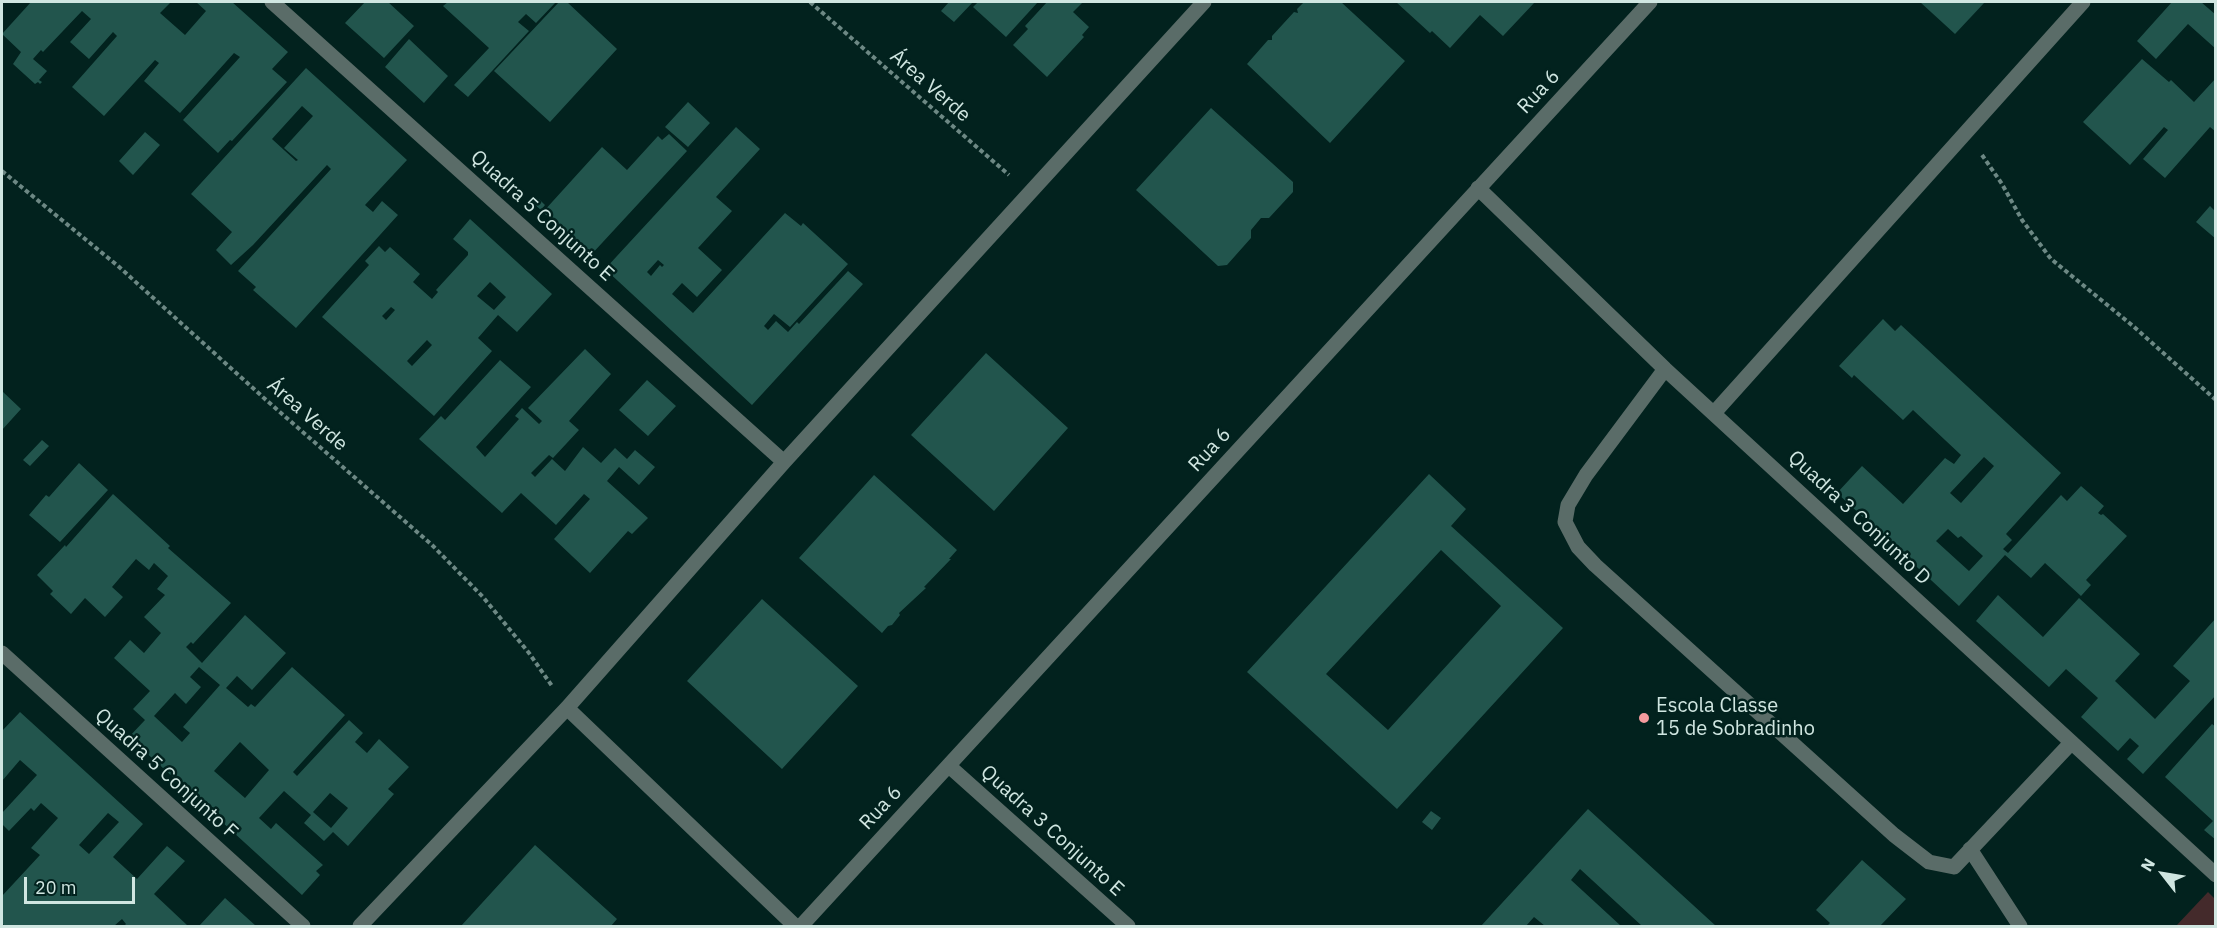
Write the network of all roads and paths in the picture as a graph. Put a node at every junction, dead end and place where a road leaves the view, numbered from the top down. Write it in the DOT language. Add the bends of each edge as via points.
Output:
graph roads {
  1 [pos="272,2"];
  2 [pos="810,2"];
  3 [pos="1204,2"];
  4 [pos="1650,2"];
  5 [pos="2083,2"];
  6 [pos="1966,132"];
  7 [pos="2,171"];
  8 [pos="1478,188"];
  9 [pos="1029,194"];
  10 [pos="1665,369"];
  11 [pos="2216,400"];
  12 [pos="1714,413"];
  13 [pos="784,462"];
  14 [pos="2,654"];
  15 [pos="567,708"];
  16 [pos="2071,743"];
  17 [pos="949,766"];
  18 [pos="1970,849"];
  19 [pos="2216,875"];
  20 [pos="303,927"];
  21 [pos="360,927"];
  22 [pos="795,927"];
  23 [pos="801,927"];
  24 [pos="1128,927"];
  25 [pos="2020,927"];
  1 -- 13 [label="street, Quadra 5 Conjunto E"];
  2 -- 9 [label="path, Área Verde"];
  3 -- 9 [label="street"];
  4 -- 8 [label="street, Rua 6"];
  5 -- 6 [label="street"];
  6 -- 11 [label="path" via="2051,259"];
  6 -- 12 [label="street"];
  7 -- 15 [label="path, Área Verde" via="118,266 432,545 483,597"];
  8 -- 10 [label="street, Quadra 3 Conjunto D"];
  8 -- 17 [label="street, Rua 6"];
  9 -- 13 [label="street"];
  10 -- 12 [label="street, Quadra 3 Conjunto D"];
  10 -- 18 [label="street" via="1568,505 1565,522 1578,547 1894,836 1929,862 1954,867"];
  12 -- 16 [label="street, Quadra 3 Conjunto D"];
  13 -- 15 [label="street"];
  14 -- 20 [label="street, Quadra 5 Conjunto F"];
  15 -- 21 [label="street"];
  15 -- 22 [label="street"];
  16 -- 18 [label="street"];
  16 -- 19 [label="street, Quadra 3 Conjunto D"];
  17 -- 23 [label="street, Rua 6"];
  17 -- 24 [label="street, Quadra 3 Conjunto E"];
  18 -- 25 [label="street"];
}
